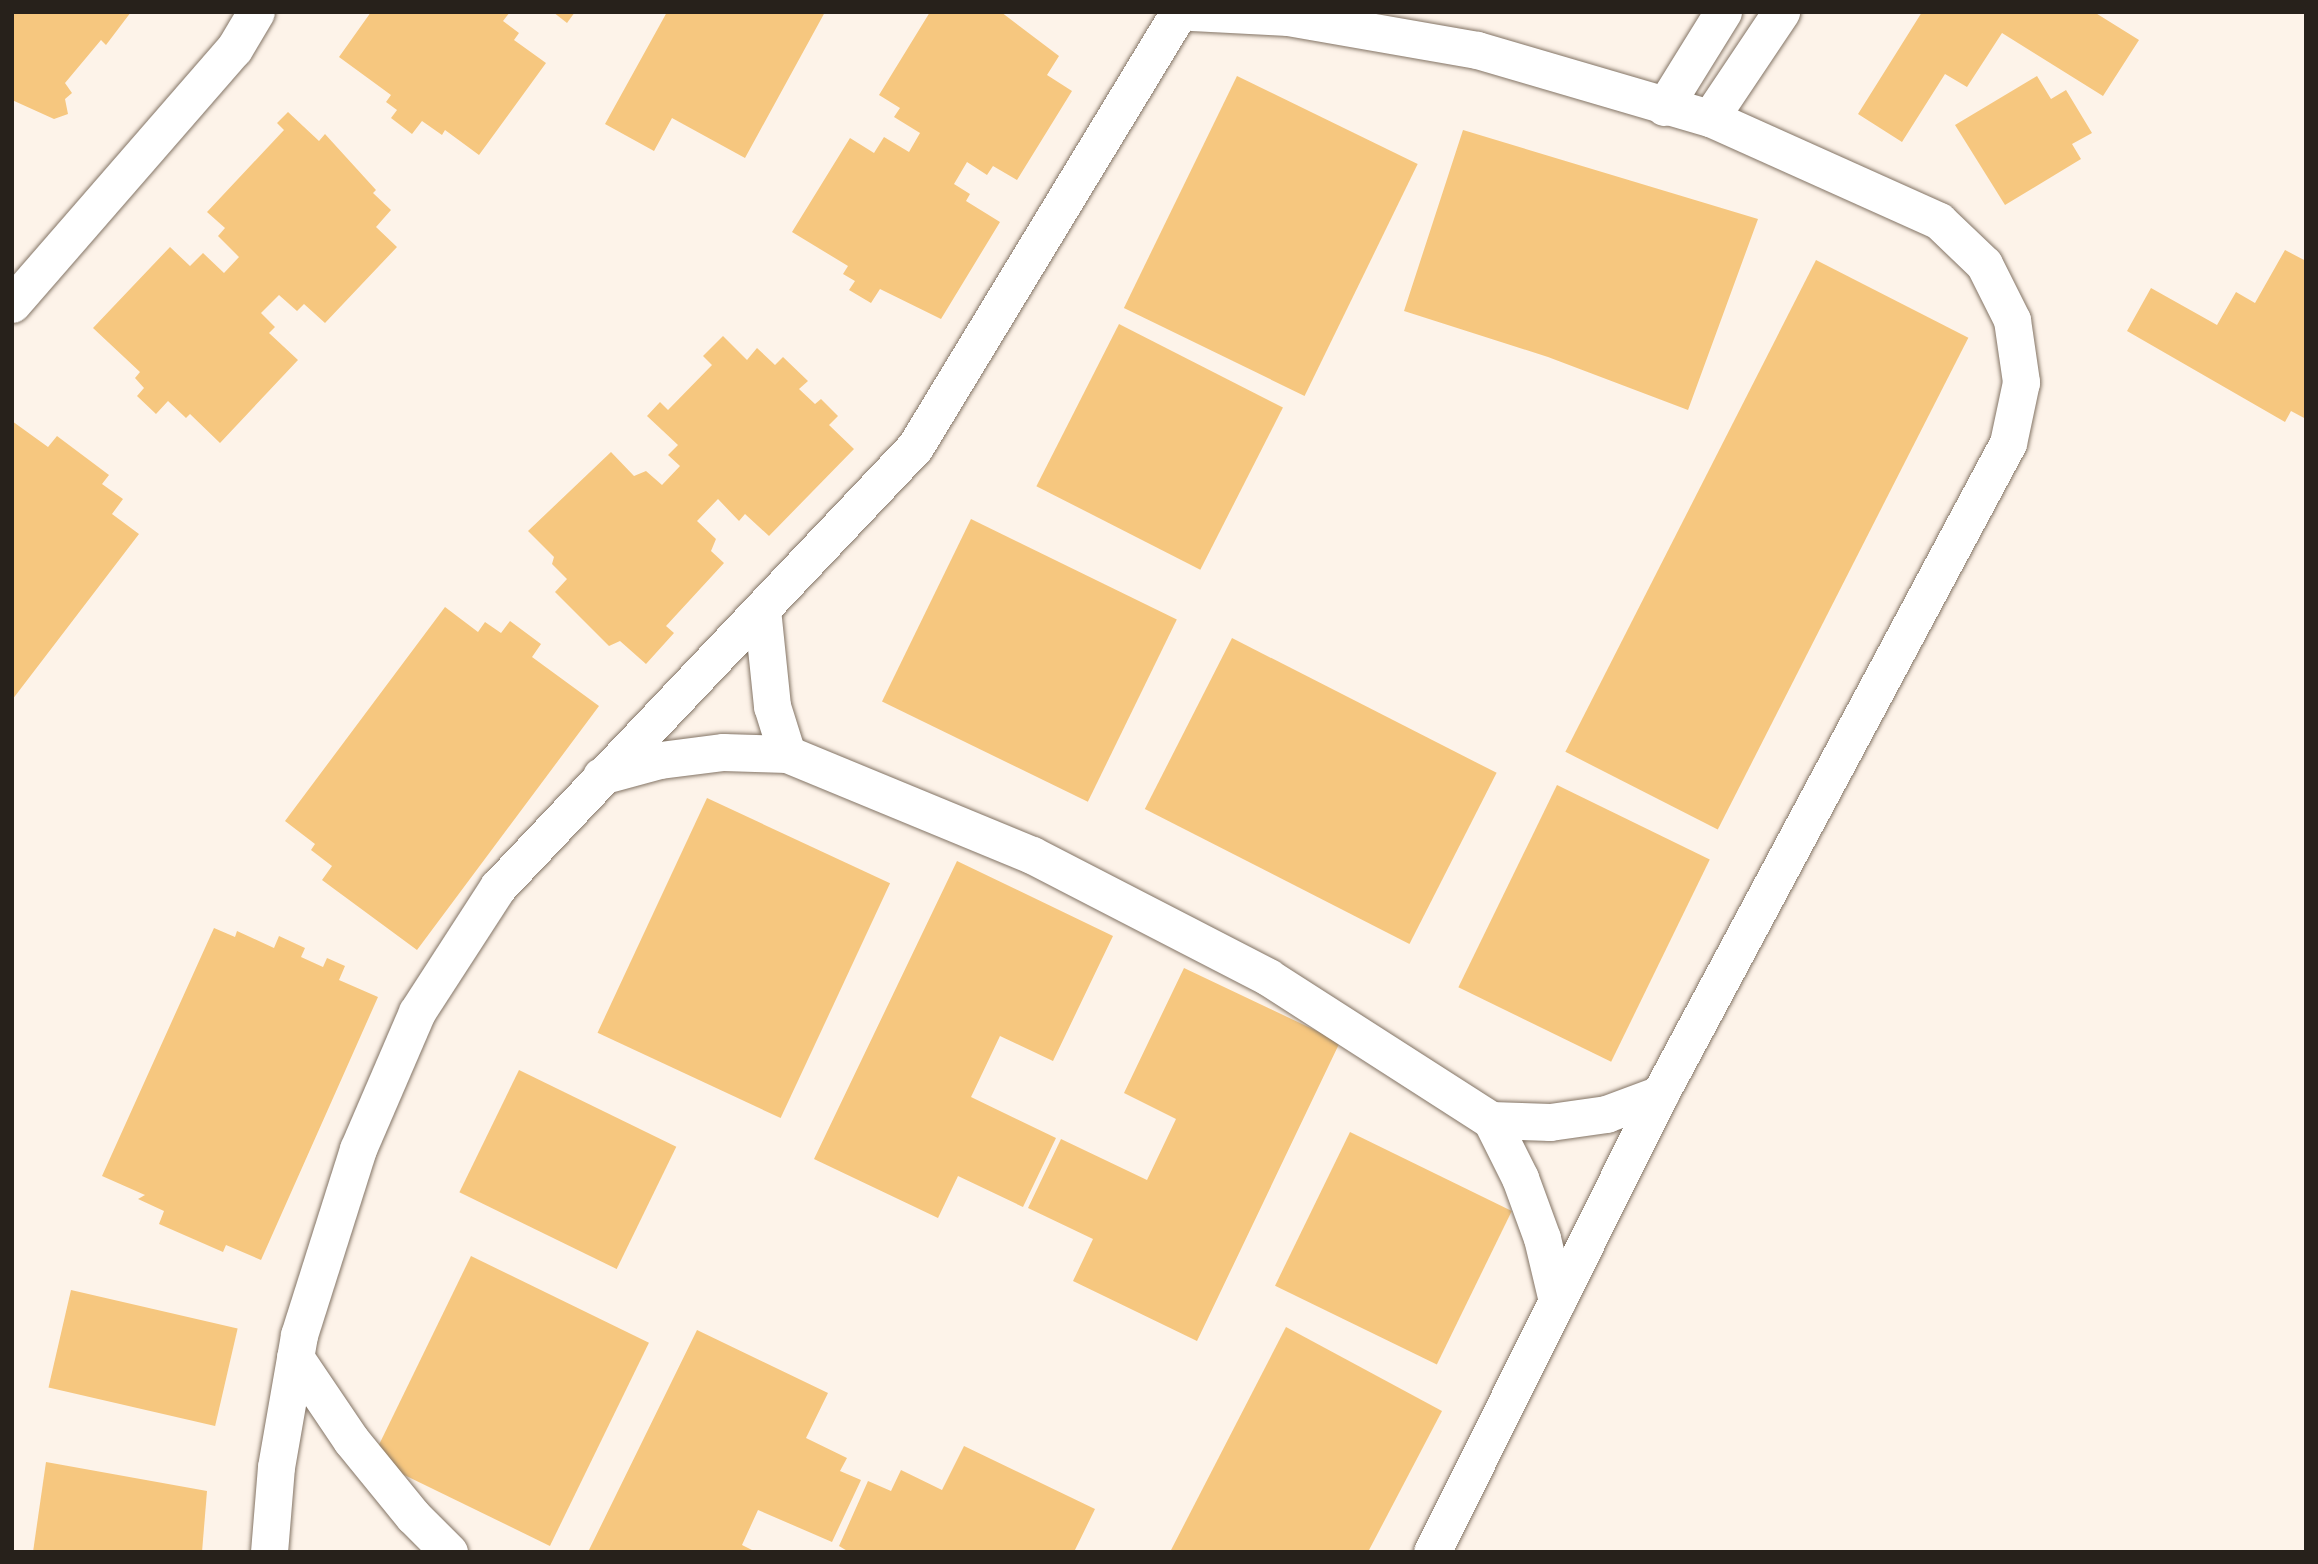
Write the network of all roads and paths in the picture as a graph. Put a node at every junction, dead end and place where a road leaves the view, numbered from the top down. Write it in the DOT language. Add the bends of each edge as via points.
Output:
graph roads {
  1 [pos="256,12"];
  2 [pos="1179,12"];
  3 [pos="1192,12"];
  4 [pos="1723,12"];
  5 [pos="1781,12"];
  6 [pos="1664,107"];
  7 [pos="1710,118"];
  8 [pos="12,304"];
  9 [pos="762,609"];
  10 [pos="787,754"];
  11 [pos="599,777"];
  12 [pos="1660,1094"];
  13 [pos="1492,1120"];
  14 [pos="1557,1301"];
  15 [pos="295,1357"];
  16 [pos="269,1552"];
  17 [pos="449,1552"];
  18 [pos="1432,1552"];
  1 -- 8 [label="street" via="233,49"];
  2 -- 9 [label="street" via="915,447"];
  3 -- 6 [label="street" via="1288,17 1477,50"];
  4 -- 6 [label="street"];
  5 -- 7 [label="street"];
  6 -- 7 [label="street"];
  7 -- 12 [label="street" via="1939,221 1990,275 2012,320 2021,382 2008,443"];
  9 -- 10 [label="street" via="770,694"];
  9 -- 11 [label="street"];
  10 -- 11 [label="street" via="723,752 660,760"];
  10 -- 13 [label="street" via="1032,855 1255,970"];
  11 -- 15 [label="street" via="499,887 417,1012 358,1149"];
  12 -- 13 [label="street" via="1595,1116 1550,1122"];
  12 -- 14 [label="street"];
  13 -- 14 [label="street" via="1542,1238"];
  14 -- 18 [label="street"];
  15 -- 16 [label="street" via="276,1467"];
  15 -- 17 [label="street" via="351,1440"];
}
